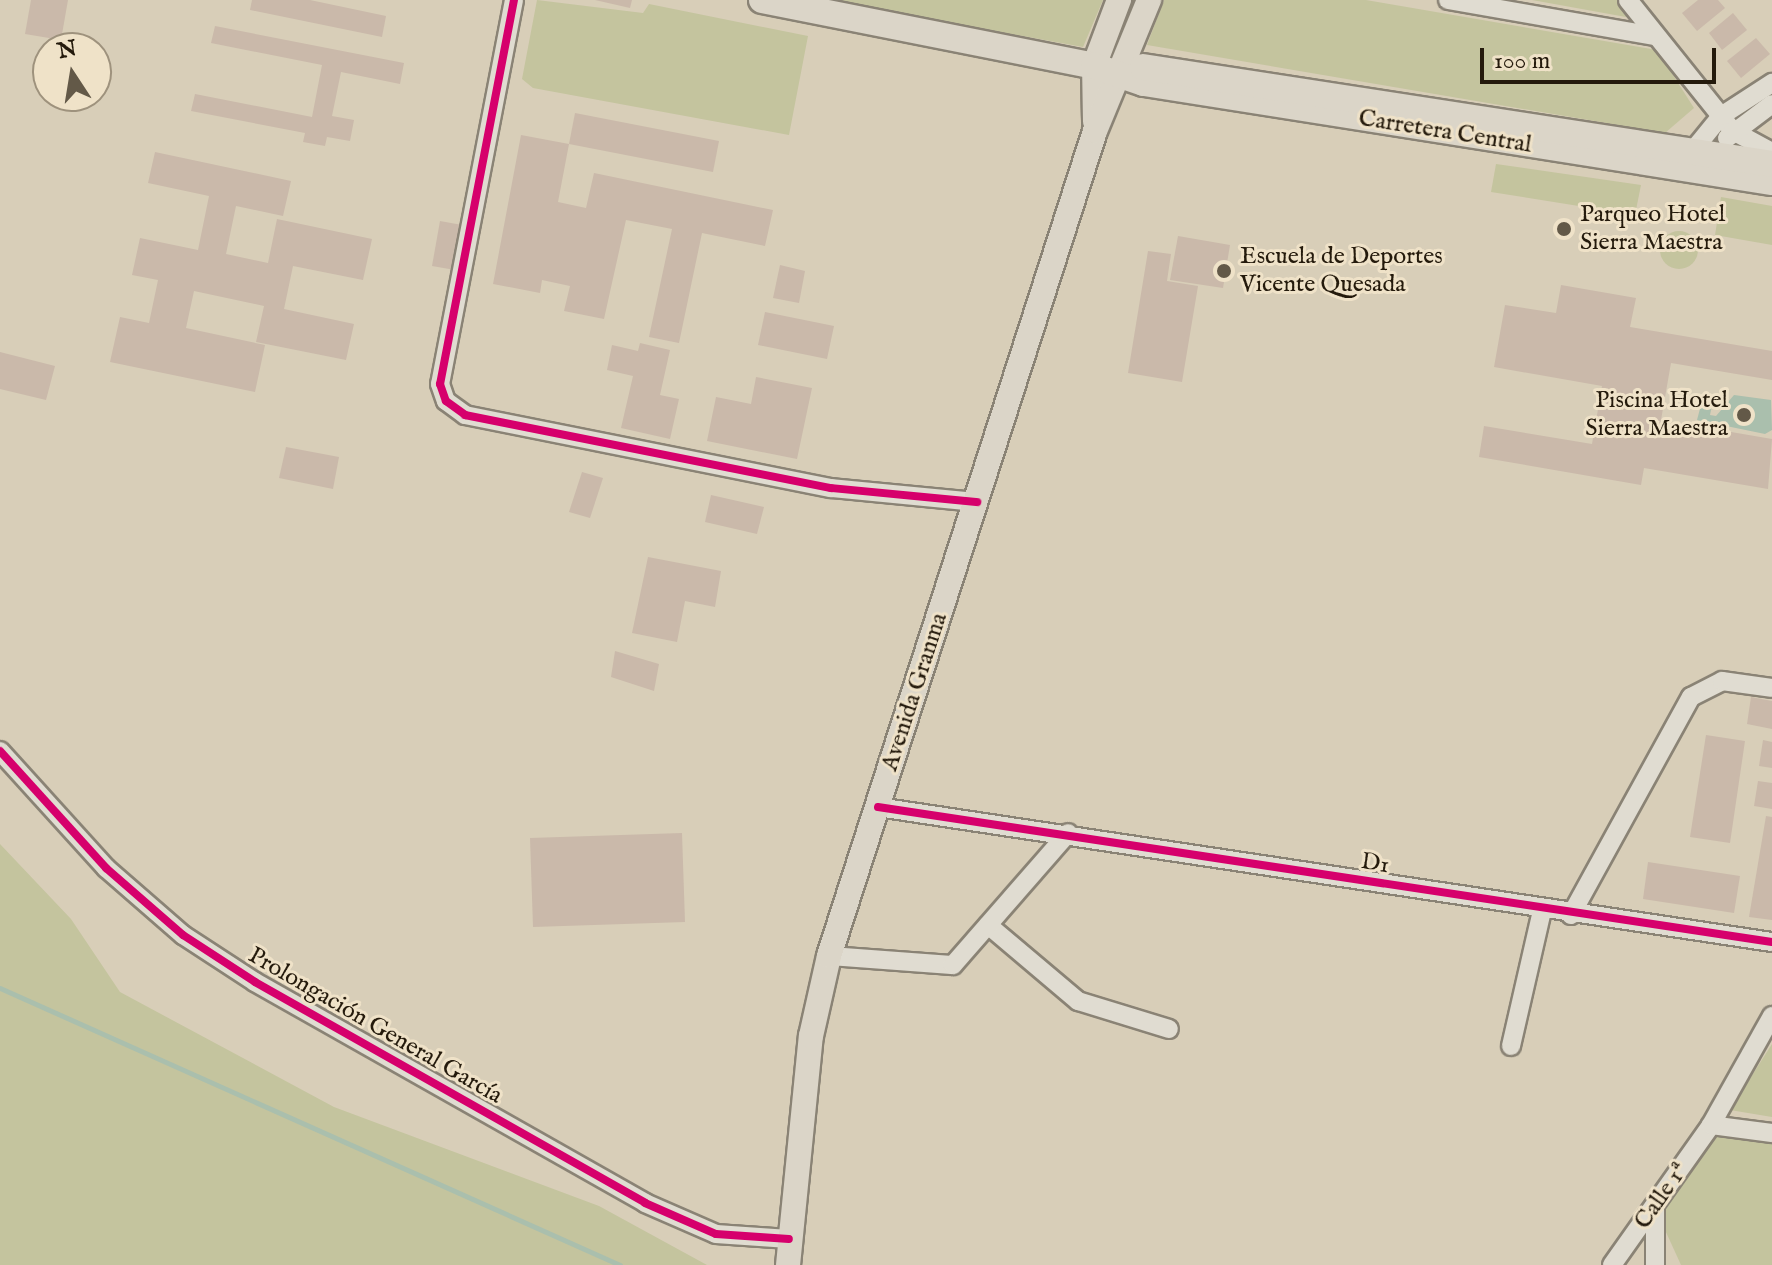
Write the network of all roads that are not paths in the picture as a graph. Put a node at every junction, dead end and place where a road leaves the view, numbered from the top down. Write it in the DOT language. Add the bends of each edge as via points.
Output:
graph roads {
  1 [pos="514,0"];
  2 [pos="762,0"];
  3 [pos="1119,0"];
  4 [pos="1149,0"];
  5 [pos="1448,0"];
  6 [pos="1628,0"];
  7 [pos="1478,2"];
  8 [pos="1655,36"];
  9 [pos="1094,66"];
  10 [pos="1120,71"];
  11 [pos="1772,83"];
  12 [pos="1772,104"];
  13 [pos="1727,124"];
  14 [pos="1095,131"];
  15 [pos="1772,152"];
  16 [pos="1699,161"];
  17 [pos="1772,164"];
  18 [pos="1772,182"];
  19 [pos="977,502"];
  20 [pos="1772,688"];
  21 [pos="0,751"];
  22 [pos="878,807"];
  23 [pos="1068,833"];
  24 [pos="1542,911"];
  25 [pos="1571,915"];
  26 [pos="988,925"];
  27 [pos="1772,942"];
  28 [pos="829,956"];
  29 [pos="1772,1016"];
  30 [pos="1169,1029"];
  31 [pos="1511,1046"];
  32 [pos="1711,1125"];
  33 [pos="1772,1133"];
  34 [pos="1655,1208"];
  35 [pos="789,1239"];
  36 [pos="788,1265"];
  37 [pos="1612,1265"];
  38 [pos="1655,1265"];
  1 -- 19 [label="street" via="440,384 446,401 465,415 831,488"];
  2 -- 9 [label="highway, Carretera Central"];
  3 -- 9 [label="main road, Avenida Granma"];
  4 -- 10 [label="main road, Avenida Granma"];
  5 -- 7 [label="street"];
  6 -- 8 [label="street"];
  7 -- 8 [label="street"];
  8 -- 13 [label="street"];
  9 -- 10 [label="highway, Carretera Central"];
  9 -- 14 [label="main road, Avenida Granma"];
  10 -- 14 [label="main road, Avenida Granma"];
  10 -- 16 [label="highway, Carretera Central" via="1159,86"];
  11 -- 13 [label="street"];
  12 -- 13 [label="street"];
  13 -- 15 [label="street"];
  13 -- 16 [label="street"];
  13 -- 16 [label="street"];
  14 -- 19 [label="main road, Avenida Granma"];
  16 -- 17 [label="highway, Carretera Central"];
  16 -- 18 [label="highway, Carretera Central"];
  19 -- 22 [label="main road, Avenida Granma"];
  20 -- 25 [label="street" via="1722,681 1691,697"];
  21 -- 35 [label="street, Prolongación General García" via="106,868 183,935 255,982 645,1203 716,1234"];
  22 -- 23 [label="street, D1"];
  22 -- 28 [label="main road, Avenida Granma"];
  23 -- 24 [label="street, D1"];
  23 -- 26 [label="street"];
  24 -- 25 [label="street, D1"];
  24 -- 31 [label="street"];
  25 -- 27 [label="street, D1"];
  26 -- 28 [label="street" via="953,965"];
  26 -- 30 [label="street" via="1078,1001"];
  28 -- 35 [label="main road, Avenida Granma" via="811,1036"];
  29 -- 32 [label="street, Calle 1ª"];
  32 -- 33 [label="street"];
  32 -- 34 [label="street, Calle 1ª"];
  34 -- 37 [label="street, Calle 1ª"];
  34 -- 38 [label="street"];
  35 -- 36 [label="main road, Avenida Granma"];
}
